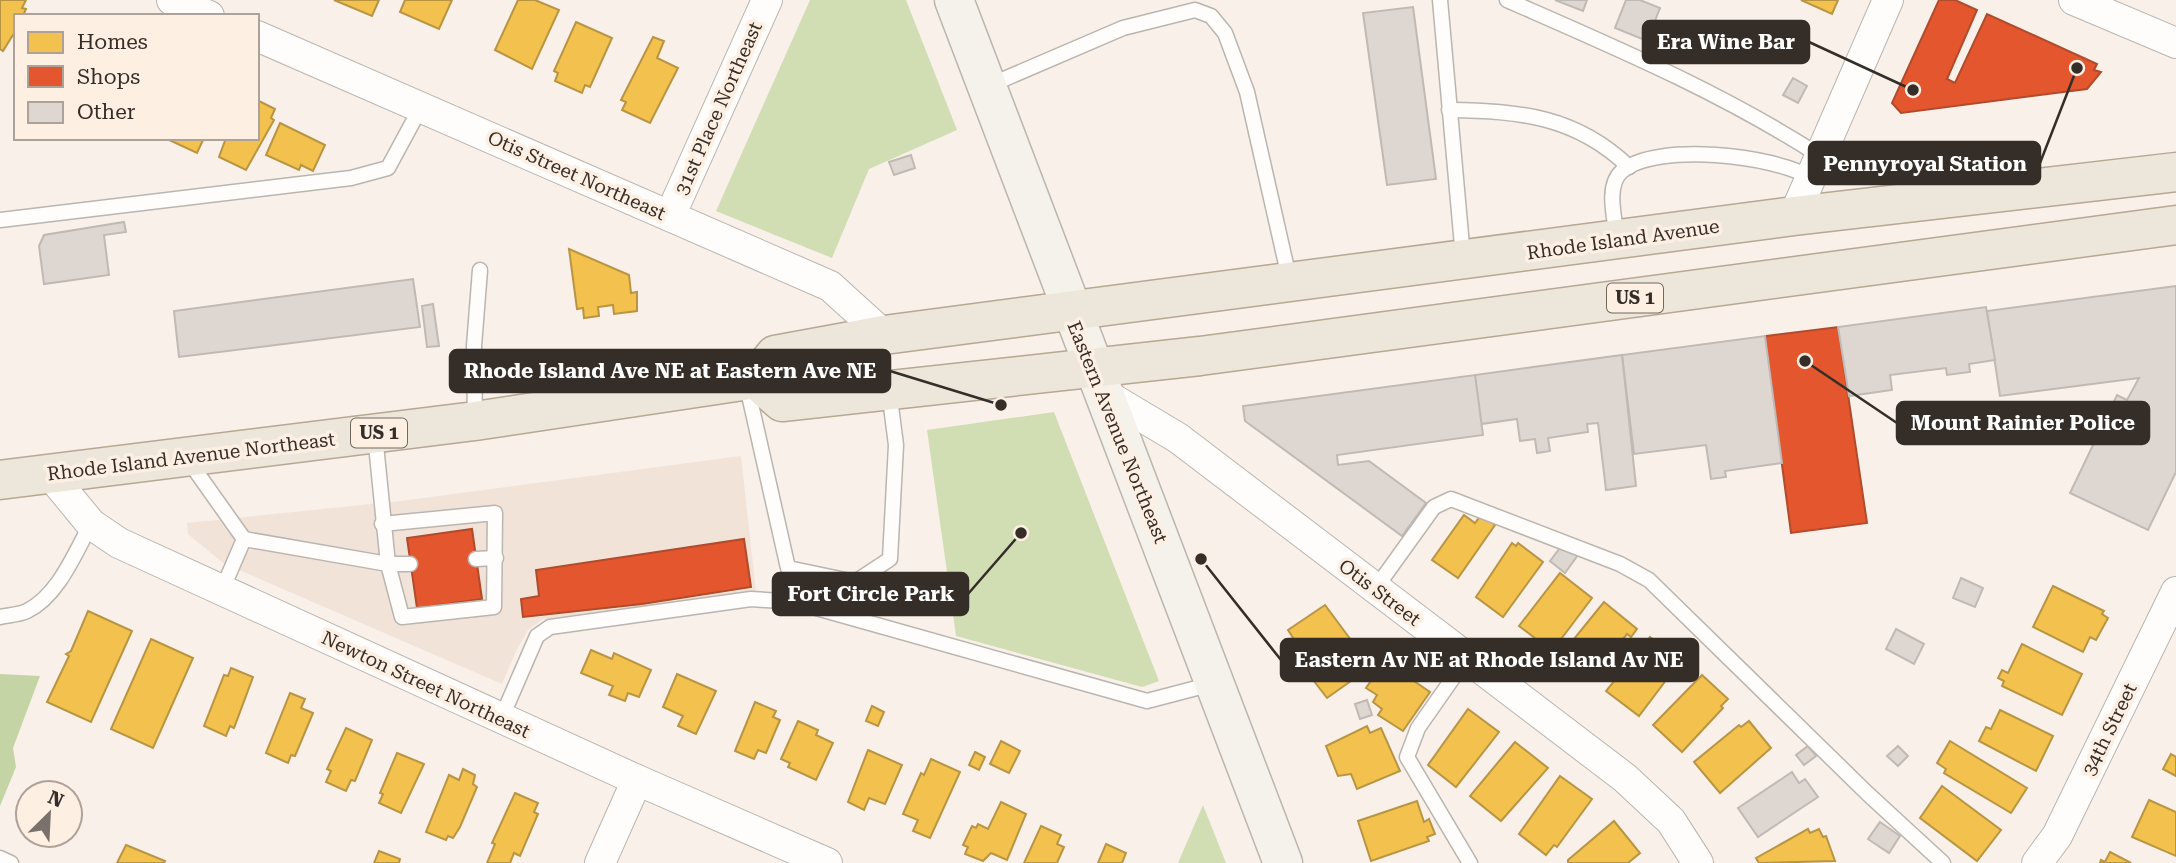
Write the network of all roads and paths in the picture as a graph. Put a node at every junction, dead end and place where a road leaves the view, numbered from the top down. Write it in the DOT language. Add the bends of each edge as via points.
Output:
graph roads {
  1 [pos="173,0"];
  2 [pos="767,0"];
  3 [pos="954,0"];
  4 [pos="1440,0"];
  5 [pos="1507,0"];
  6 [pos="1888,0"];
  7 [pos="2074,0"];
  8 [pos="204,14"];
  9 [pos="259,37"];
  10 [pos="2176,43"];
  11 [pos="987,87"];
  12 [pos="421,107"];
  13 [pos="1449,110"];
  14 [pos="1629,167"];
  15 [pos="1815,167"];
  16 [pos="2176,172"];
  17 [pos="670,216"];
  18 [pos="1794,216"];
  19 [pos="0,220"];
  20 [pos="2176,225"];
  21 [pos="1617,240"];
  22 [pos="1463,260"];
  23 [pos="480,270"];
  24 [pos="1291,283"];
  25 [pos="1070,311"];
  26 [pos="884,335"];
  27 [pos="751,379"];
  28 [pos="1099,380"];
  29 [pos="889,390"];
  30 [pos="475,421"];
  31 [pos="374,434"];
  32 [pos="185,457"];
  33 [pos="49,473"];
  34 [pos="0,480"];
  35 [pos="91,524"];
  36 [pos="382,524"];
  37 [pos="244,539"];
  38 [pos="496,558"];
  39 [pos="476,559"];
  40 [pos="388,564"];
  41 [pos="410,564"];
  42 [pos="1375,589"];
  43 [pos="222,590"];
  44 [pos="2176,592"];
  45 [pos="0,617"];
  46 [pos="1466,658"];
  47 [pos="1216,683"];
  48 [pos="501,719"];
  49 [pos="637,780"];
  50 [pos="0,858"];
  51 [pos="11,863"];
  52 [pos="600,863"];
  53 [pos="827,863"];
  54 [pos="1283,863"];
  55 [pos="1470,863"];
  56 [pos="1699,863"];
  57 [pos="1943,863"];
  58 [pos="2037,863"];
  1 -- 8 [label="street"];
  2 -- 17 [label="street, 31st Place Northeast"];
  3 -- 11 [label="main road, Eastern Avenue Northeast"];
  4 -- 13 [label="lane"];
  5 -- 15 [label="lane" via="1653,64 1763,120"];
  6 -- 15 [label="street"];
  7 -- 10 [label="street"];
  9 -- 12 [label="street, Otis Street Northeast"];
  11 -- 24 [label="lane" via="1123,28 1195,10 1211,16 1225,33 1247,92"];
  11 -- 25 [label="main road, Eastern Avenue Northeast"];
  12 -- 17 [label="street, Otis Street Northeast"];
  12 -- 19 [label="lane" via="388,168 351,178"];
  13 -- 14 [label="lane" via="1512,111 1567,125 1607,145"];
  13 -- 22 [label="lane"];
  14 -- 15 [label="lane" via="1681,156 1739,155 1785,166"];
  14 -- 21 [label="lane" via="1613,188"];
  15 -- 18 [label="street"];
  16 -- 18 [label="main road, Rhode Island Avenue"];
  17 -- 26 [label="street, Otis Street Northeast" via="830,286"];
  18 -- 21 [label="main road, Rhode Island Avenue"];
  20 -- 28 [label="main road, US 1" via="1214,354"];
  21 -- 22 [label="main road, Rhode Island Avenue"];
  22 -- 24 [label="main road, Rhode Island Avenue"];
  23 -- 30 [label="lane"];
  24 -- 25 [label="main road, Rhode Island Avenue"];
  25 -- 26 [label="main road"];
  25 -- 28 [label="main road, Eastern Avenue Northeast"];
  26 -- 27 [label="main road" via="775,355"];
  27 -- 29 [label="main road, US 1" via="782,402"];
  27 -- 29 [label="lane" via="789,568 855,582 890,559 896,444"];
  27 -- 30 [label="main road, Rhode Island Avenue Northeast / US 1"];
  28 -- 29 [label="main road, US 1"];
  28 -- 42 [label="street, Otis Street"];
  28 -- 47 [label="main road, Eastern Avenue Northeast"];
  30 -- 31 [label="main road, Rhode Island Avenue Northeast / US 1"];
  31 -- 32 [label="main road, Rhode Island Avenue Northeast / US 1"];
  31 -- 36 [label="lane"];
  32 -- 33 [label="main road, Rhode Island Avenue Northeast / US 1"];
  32 -- 37 [label="lane"];
  33 -- 34 [label="main road, Rhode Island Avenue Northeast / US 1"];
  33 -- 35 [label="street, Newton Street Northeast"];
  35 -- 43 [label="street, Newton Street Northeast" via="119,543"];
  35 -- 45 [label="lane" via="68,567 43,600 26,612"];
  36 -- 38 [label="lane" via="495,513"];
  36 -- 40 [label="lane"];
  37 -- 40 [label="lane"];
  37 -- 43 [label="lane"];
  38 -- 39 [label="lane"];
  38 -- 40 [label="lane" via="494,607 402,617"];
  40 -- 41 [label="lane"];
  42 -- 46 [label="street, Otis Street"];
  42 -- 57 [label="lane" via="1434,507 1451,499 1620,564 1649,580"];
  43 -- 48 [label="street, Newton Street Northeast"];
  44 -- 58 [label="street, 34th Street" via="2057,836"];
  46 -- 55 [label="lane" via="1418,727 1407,757"];
  46 -- 56 [label="street, Otis Street" via="1625,778 1671,821"];
  47 -- 48 [label="lane" via="1147,701 795,602 751,599 550,627 537,636"];
  47 -- 54 [label="main road, Eastern Avenue Northeast"];
  48 -- 49 [label="street, Newton Street Northeast"];
  49 -- 52 [label="street"];
  49 -- 53 [label="street, Newton Street Northeast"];
  50 -- 51 [label="lane"];
}
